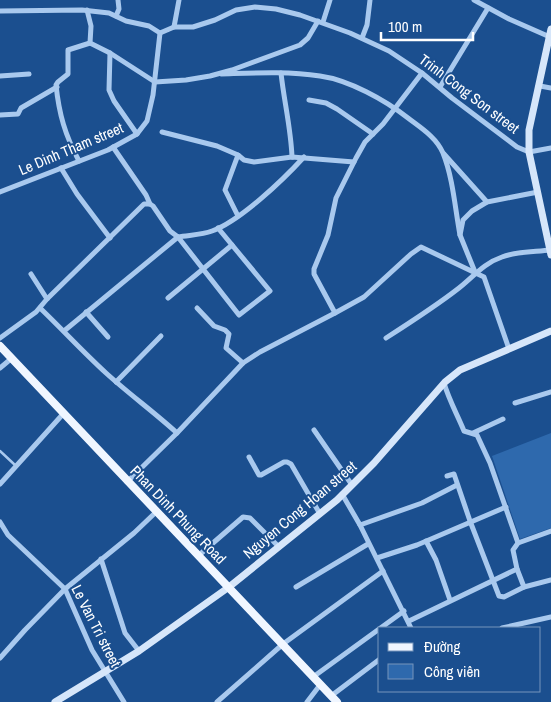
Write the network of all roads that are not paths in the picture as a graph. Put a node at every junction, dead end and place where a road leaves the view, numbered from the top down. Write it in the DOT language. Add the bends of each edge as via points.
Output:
graph roads {
  1 [pos="118,0"];
  2 [pos="179,0"];
  3 [pos="330,0"];
  4 [pos="370,0"];
  5 [pos="474,0"];
  6 [pos="488,8"];
  7 [pos="87,10"];
  8 [pos="0,11"];
  9 [pos="116,16"];
  10 [pos="321,21"];
  11 [pos="174,27"];
  12 [pos="551,29"];
  13 [pos="160,32"];
  14 [pos="550,37"];
  15 [pos="362,38"];
  16 [pos="90,43"];
  17 [pos="110,53"];
  18 [pos="422,72"];
  19 [pos="281,73"];
  20 [pos="29,74"];
  21 [pos="221,74"];
  22 [pos="0,76"];
  23 [pos="155,82"];
  24 [pos="540,86"];
  25 [pos="440,87"];
  26 [pos="56,88"];
  27 [pos="551,88"];
  28 [pos="309,100"];
  29 [pos="395,108"];
  30 [pos="0,115"];
  31 [pos="162,132"];
  32 [pos="137,134"];
  33 [pos="373,134"];
  34 [pos="112,147"];
  35 [pos="551,148"];
  36 [pos="442,152"];
  37 [pos="529,152"];
  38 [pos="238,155"];
  39 [pos="292,157"];
  40 [pos="304,157"];
  41 [pos="79,161"];
  42 [pos="354,162"];
  43 [pos="61,168"];
  44 [pos="0,192"];
  45 [pos="538,192"];
  46 [pos="487,202"];
  47 [pos="150,204"];
  48 [pos="238,216"];
  49 [pos="218,228"];
  50 [pos="460,235"];
  51 [pos="178,237"];
  52 [pos="110,238"];
  53 [pos="232,245"];
  54 [pos="551,252"];
  55 [pos="203,269"];
  56 [pos="475,272"];
  57 [pos="31,274"];
  58 [pos="168,298"];
  59 [pos="47,299"];
  60 [pos="196,308"];
  61 [pos="38,310"];
  62 [pos="86,312"];
  63 [pos="335,313"];
  64 [pos="64,331"];
  65 [pos="551,331"];
  66 [pos="162,336"];
  67 [pos="108,337"];
  68 [pos="0,338"];
  69 [pos="386,338"];
  70 [pos="0,346"];
  71 [pos="509,349"];
  72 [pos="12,358"];
  73 [pos="243,363"];
  74 [pos="0,368"];
  75 [pos="116,382"];
  76 [pos="444,383"];
  77 [pos="551,392"];
  78 [pos="515,403"];
  79 [pos="63,414"];
  80 [pos="503,419"];
  81 [pos="314,430"];
  82 [pos="177,433"];
  83 [pos="473,433"];
  84 [pos="0,451"];
  85 [pos="249,457"];
  86 [pos="16,466"];
  87 [pos="447,476"];
  88 [pos="127,482"];
  89 [pos="0,484"];
  90 [pos="352,485"];
  91 [pos="457,485"];
  92 [pos="342,494"];
  93 [pos="506,507"];
  94 [pos="156,512"];
  95 [pos="320,514"];
  96 [pos="470,521"];
  97 [pos="0,522"];
  98 [pos="360,525"];
  99 [pos="551,531"];
  100 [pos="426,541"];
  101 [pos="518,543"];
  102 [pos="368,544"];
  103 [pos="279,547"];
  104 [pos="198,556"];
  105 [pos="376,558"];
  106 [pos="101,559"];
  107 [pos="516,569"];
  108 [pos="383,571"];
  109 [pos="492,580"];
  110 [pos="551,580"];
  111 [pos="296,586"];
  112 [pos="229,587"];
  113 [pos="524,587"];
  114 [pos="65,589"];
  115 [pos="450,600"];
  116 [pos="404,611"];
  117 [pos="551,616"];
  118 [pos="409,621"];
  119 [pos="382,627"];
  120 [pos="412,627"];
  121 [pos="506,627"];
  122 [pos="378,630"];
  123 [pos="283,644"];
  124 [pos="139,651"];
  125 [pos="0,658"];
  126 [pos="378,661"];
  127 [pos="105,673"];
  128 [pos="313,677"];
  129 [pos="320,685"];
  130 [pos="334,699"];
  131 [pos="55,702"];
  132 [pos="124,702"];
  133 [pos="217,702"];
  134 [pos="306,702"];
  1 -- 9 [label="street"];
  2 -- 11 [label="street"];
  3 -- 10 [label="street"];
  4 -- 15 [label="street"];
  5 -- 6 [label="street"];
  6 -- 14 [label="street"];
  6 -- 25 [label="street"];
  7 -- 8 [label="street"];
  7 -- 9 [label="street"];
  7 -- 16 [label="street" via="91,26"];
  9 -- 13 [label="street"];
  10 -- 11 [label="street, Trinh Cong Son street" via="255,7 236,10 193,27"];
  10 -- 15 [label="street, Trinh Cong Son street"];
  10 -- 21 [label="street" via="300,45"];
  11 -- 13 [label="street, Trinh Cong Son street"];
  12 -- 14 [label="main road"];
  13 -- 23 [label="street, Le Dinh Tham street"];
  14 -- 24 [label="main road"];
  15 -- 18 [label="street, Trinh Cong Son street"];
  16 -- 17 [label="street"];
  16 -- 26 [label="street" via="68,50 68,74"];
  17 -- 23 [label="street"];
  17 -- 32 [label="street" via="109,90"];
  18 -- 25 [label="street, Trinh Cong Son street"];
  18 -- 29 [label="street"];
  19 -- 21 [label="street"];
  19 -- 29 [label="street" via="321,76 342,82"];
  19 -- 39 [label="street" via="292,137"];
  20 -- 22 [label="street"];
  21 -- 23 [label="street"];
  23 -- 32 [label="street, Le Dinh Tham street" via="147,121"];
  24 -- 27 [label="street"];
  24 -- 37 [label="main road" via="529,130"];
  25 -- 37 [label="street, Trinh Cong Son street" via="517,147"];
  26 -- 30 [label="street" via="22,108 18,114"];
  26 -- 41 [label="street" via="62,125"];
  28 -- 33 [label="street" via="326,103"];
  29 -- 33 [label="street"];
  29 -- 36 [label="street" via="432,136"];
  31 -- 38 [label="street"];
  32 -- 34 [label="street, Le Dinh Tham street"];
  33 -- 42 [label="street"];
  34 -- 41 [label="street, Le Dinh Tham street"];
  34 -- 47 [label="street"];
  35 -- 37 [label="street"];
  36 -- 46 [label="street"];
  36 -- 50 [label="street"];
  37 -- 45 [label="main road"];
  38 -- 39 [label="street" via="254,162"];
  38 -- 48 [label="street" via="224,190"];
  39 -- 40 [label="street"];
  40 -- 42 [label="street"];
  40 -- 48 [label="street"];
  41 -- 43 [label="street, Le Dinh Tham street"];
  42 -- 63 [label="street" via="336,198 328,235 314,269"];
  43 -- 44 [label="street, Le Dinh Tham street"];
  43 -- 52 [label="street"];
  45 -- 46 [label="street"];
  45 -- 54 [label="main road"];
  46 -- 50 [label="street" via="463,220"];
  47 -- 51 [label="street"];
  47 -- 52 [label="street" via="144,204"];
  48 -- 49 [label="street"];
  49 -- 51 [label="street"];
  49 -- 53 [label="street"];
  50 -- 56 [label="street"];
  51 -- 55 [label="street"];
  51 -- 62 [label="street"];
  52 -- 59 [label="street"];
  53 -- 55 [label="street"];
  53 -- 55 [label="street" via="270,291 240,315"];
  54 -- 56 [label="street" via="502,257"];
  55 -- 58 [label="street"];
  56 -- 63 [label="street" via="421,247 364,297"];
  56 -- 69 [label="street" via="459,288"];
  56 -- 71 [label="street" via="486,280"];
  57 -- 59 [label="street"];
  59 -- 61 [label="street"];
  60 -- 73 [label="street" via="214,326 229,334 226,348"];
  61 -- 64 [label="street"];
  61 -- 68 [label="street"];
  62 -- 64 [label="street"];
  62 -- 67 [label="street"];
  63 -- 73 [label="street"];
  64 -- 75 [label="street"];
  65 -- 71 [label="main road, Nguyen Cong Hoan street"];
  66 -- 75 [label="street"];
  70 -- 72 [label="main road, Phan Dinh Phung Road"];
  71 -- 76 [label="main road, Nguyen Cong Hoan street" via="460,370"];
  72 -- 74 [label="street"];
  72 -- 79 [label="main road, Phan Dinh Phung Road"];
  73 -- 82 [label="street"];
  75 -- 82 [label="street"];
  76 -- 83 [label="street" via="464,431"];
  76 -- 90 [label="main road, Nguyen Cong Hoan street"];
  77 -- 78 [label="street"];
  79 -- 86 [label="street"];
  79 -- 88 [label="main road, Phan Dinh Phung Road"];
  80 -- 83 [label="street"];
  81 -- 90 [label="street"];
  82 -- 88 [label="street"];
  83 -- 93 [label="street" via="490,463"];
  84 -- 86 [label="lane"];
  85 -- 95 [label="street" via="261,476 284,462 291,464"];
  86 -- 89 [label="street"];
  87 -- 91 [label="street" via="454,474"];
  88 -- 94 [label="main road, Phan Dinh Phung Road"];
  90 -- 92 [label="main road, Nguyen Cong Hoan street"];
  91 -- 96 [label="street"];
  91 -- 98 [label="street" via="422,503"];
  92 -- 95 [label="main road, Nguyen Cong Hoan street"];
  92 -- 98 [label="street"];
  93 -- 96 [label="street"];
  93 -- 101 [label="street"];
  94 -- 104 [label="main road, Phan Dinh Phung Road"];
  94 -- 106 [label="street"];
  95 -- 103 [label="main road, Nguyen Cong Hoan street"];
  96 -- 100 [label="street"];
  96 -- 109 [label="street"];
  97 -- 114 [label="street, Le Van Tri street" via="8,535"];
  98 -- 102 [label="street"];
  99 -- 101 [label="street"];
  100 -- 105 [label="street"];
  100 -- 115 [label="street"];
  101 -- 107 [label="street" via="513,550"];
  102 -- 105 [label="street"];
  102 -- 111 [label="street"];
  103 -- 104 [label="street" via="250,518 243,517"];
  103 -- 112 [label="main road, Nguyen Cong Hoan street"];
  104 -- 112 [label="main road, Phan Dinh Phung Road"];
  105 -- 108 [label="street"];
  106 -- 114 [label="street"];
  106 -- 124 [label="street" via="125,632"];
  107 -- 109 [label="street"];
  107 -- 113 [label="street"];
  108 -- 116 [label="street"];
  108 -- 123 [label="street"];
  109 -- 113 [label="street" via="500,597"];
  109 -- 115 [label="street"];
  110 -- 113 [label="street"];
  112 -- 123 [label="main road, Phan Dinh Phung Road"];
  112 -- 124 [label="main road, Nguyen Cong Hoan street"];
  114 -- 125 [label="street"];
  114 -- 127 [label="street, Le Van Tri street"];
  115 -- 118 [label="street"];
  116 -- 118 [label="street"];
  116 -- 119 [label="street"];
  117 -- 121 [label="street"];
  118 -- 120 [label="street"];
  122 -- 128 [label="street"];
  123 -- 128 [label="main road, Phan Dinh Phung Road"];
  123 -- 133 [label="street"];
  124 -- 127 [label="main road, Nguyen Cong Hoan street"];
  126 -- 130 [label="street"];
  127 -- 131 [label="main road, Nguyen Cong Hoan street"];
  127 -- 132 [label="street, Le Van Tri street"];
  128 -- 129 [label="main road, Phan Dinh Phung Road"];
  129 -- 130 [label="main road, Phan Dinh Phung Road"];
  129 -- 134 [label="street"];
}
